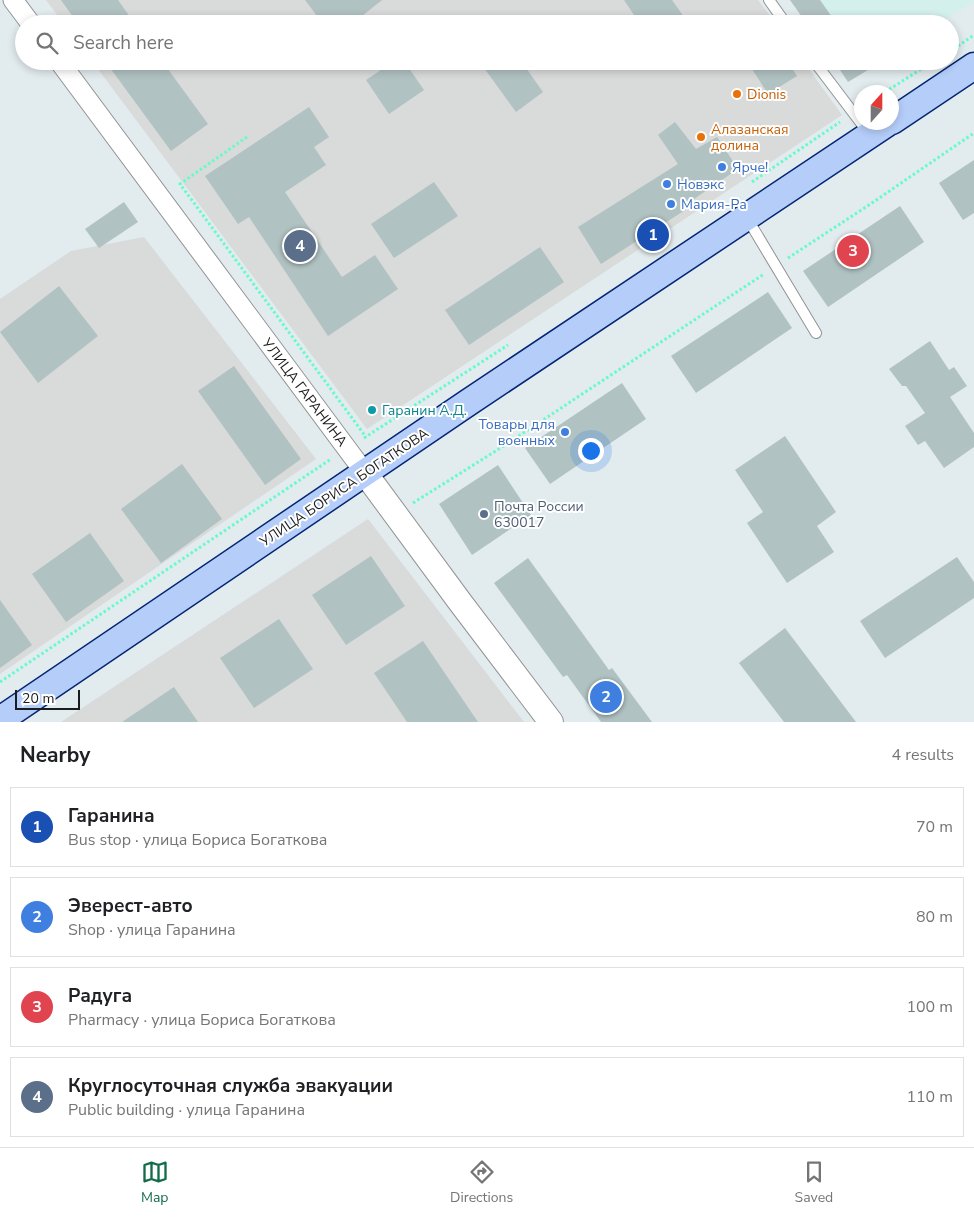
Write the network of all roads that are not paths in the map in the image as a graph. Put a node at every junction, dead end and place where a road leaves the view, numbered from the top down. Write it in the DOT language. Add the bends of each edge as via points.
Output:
graph roads {
  1 [pos="13,0"];
  2 [pos="769,0"];
  3 [pos="24,15"];
  4 [pos="780,15"];
  5 [pos="974,66"];
  6 [pos="65,70"];
  7 [pos="821,70"];
  8 [pos="854,113"];
  9 [pos="899,116"];
  10 [pos="878,130"];
  11 [pos="747,218"];
  12 [pos="816,333"];
  13 [pos="366,473"];
  14 [pos="0,720"];
  15 [pos="551,722"];
  1 -- 3 [label="street"];
  2 -- 4 [label="lane"];
  5 -- 9 [label="main road, УЛИЦА БОРИСА БОГАТКОВА"];
  6 -- 13 [label="street, УЛИЦА ГАРАНИНА"];
  7 -- 8 [label="lane"];
  10 -- 11 [label="main road, УЛИЦА БОРИСА БОГАТКОВА"];
  11 -- 12 [label="lane"];
  11 -- 13 [label="main road, УЛИЦА БОРИСА БОГАТКОВА"];
  13 -- 14 [label="main road, УЛИЦА БОРИСА БОГАТКОВА"];
  13 -- 15 [label="street, УЛИЦА ГАРАНИНА"];
}
